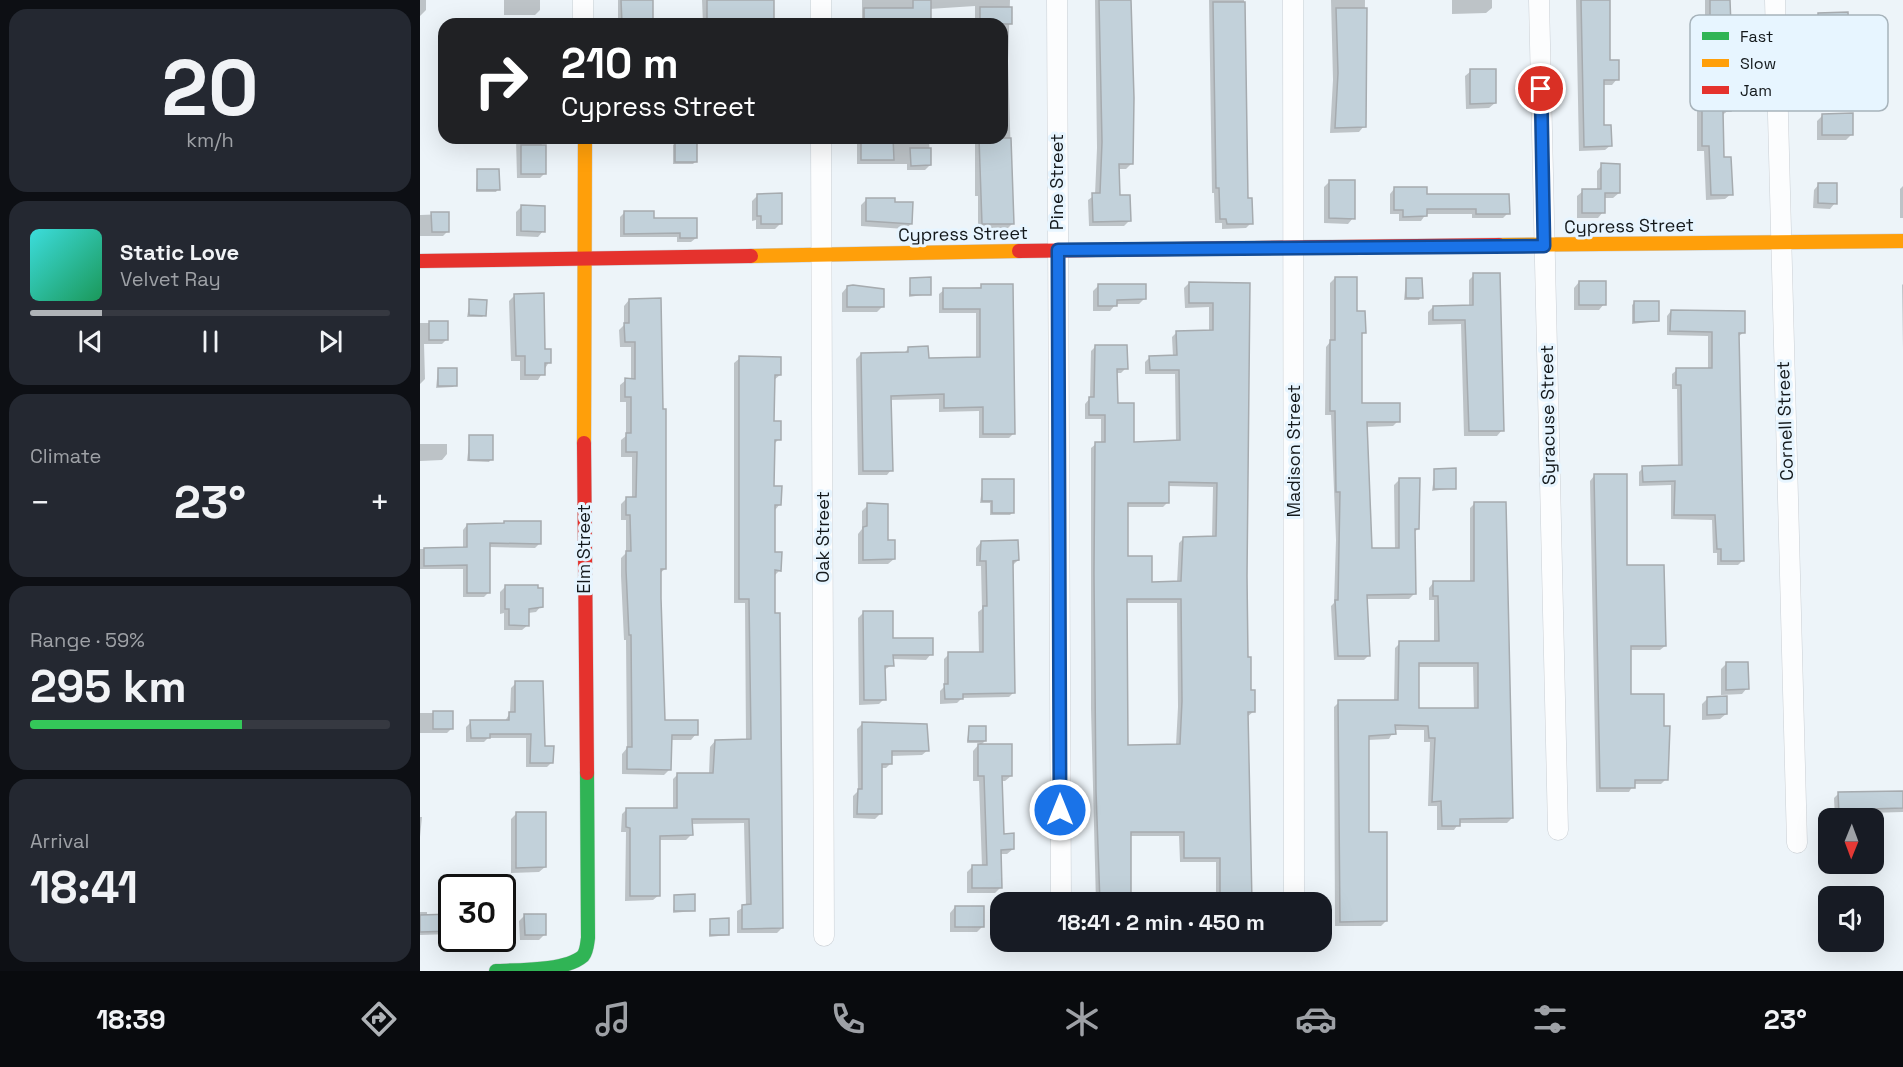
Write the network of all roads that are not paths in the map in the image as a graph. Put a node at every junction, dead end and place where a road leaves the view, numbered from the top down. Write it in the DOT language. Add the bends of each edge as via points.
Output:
graph roads {
  1 [pos="583,0"];
  2 [pos="821,0"];
  3 [pos="1057,0"];
  4 [pos="1293,0"];
  5 [pos="1539,0"];
  6 [pos="1775,0"];
  7 [pos="1775,15"];
  8 [pos="584,18"];
  9 [pos="821,18"];
  10 [pos="1779,111"];
  11 [pos="585,144"];
  12 [pos="821,144"];
  13 [pos="1903,241"];
  14 [pos="1783,242"];
  15 [pos="1544,246"];
  16 [pos="1294,247"];
  17 [pos="1058,250"];
  18 [pos="822,254"];
  19 [pos="584,258"];
  20 [pos="420,261"];
  21 [pos="1558,830"];
  22 [pos="1797,843"];
  23 [pos="1061,892"];
  24 [pos="1294,892"];
  25 [pos="824,936"];
  26 [pos="496,971"];
  1 -- 8 [label="street"];
  2 -- 9 [label="street"];
  3 -- 17 [label="street, Pine Street"];
  4 -- 16 [label="street, Madison Street"];
  5 -- 15 [label="street, Syracuse Street"];
  6 -- 7 [label="street, Cornell Street"];
  10 -- 14 [label="street, Cornell Street"];
  11 -- 19 [label="street, Elm Street"];
  12 -- 18 [label="street, Oak Street"];
  13 -- 14 [label="street, Cypress Street"];
  14 -- 15 [label="street, Cypress Street"];
  14 -- 22 [label="street, Cornell Street" via="1781,315"];
  15 -- 16 [label="street, Cypress Street"];
  15 -- 21 [label="street, Syracuse Street"];
  16 -- 17 [label="street, Cypress Street"];
  16 -- 24 [label="street, Madison Street"];
  17 -- 18 [label="street, Cypress Street"];
  17 -- 23 [label="street, Pine Street"];
  18 -- 19 [label="street, Cypress Street"];
  18 -- 25 [label="street, Oak Street"];
  19 -- 20 [label="street, Cypress Street"];
  19 -- 26 [label="street, Elm Street" via="588,938 581,958 560,969"];
}
